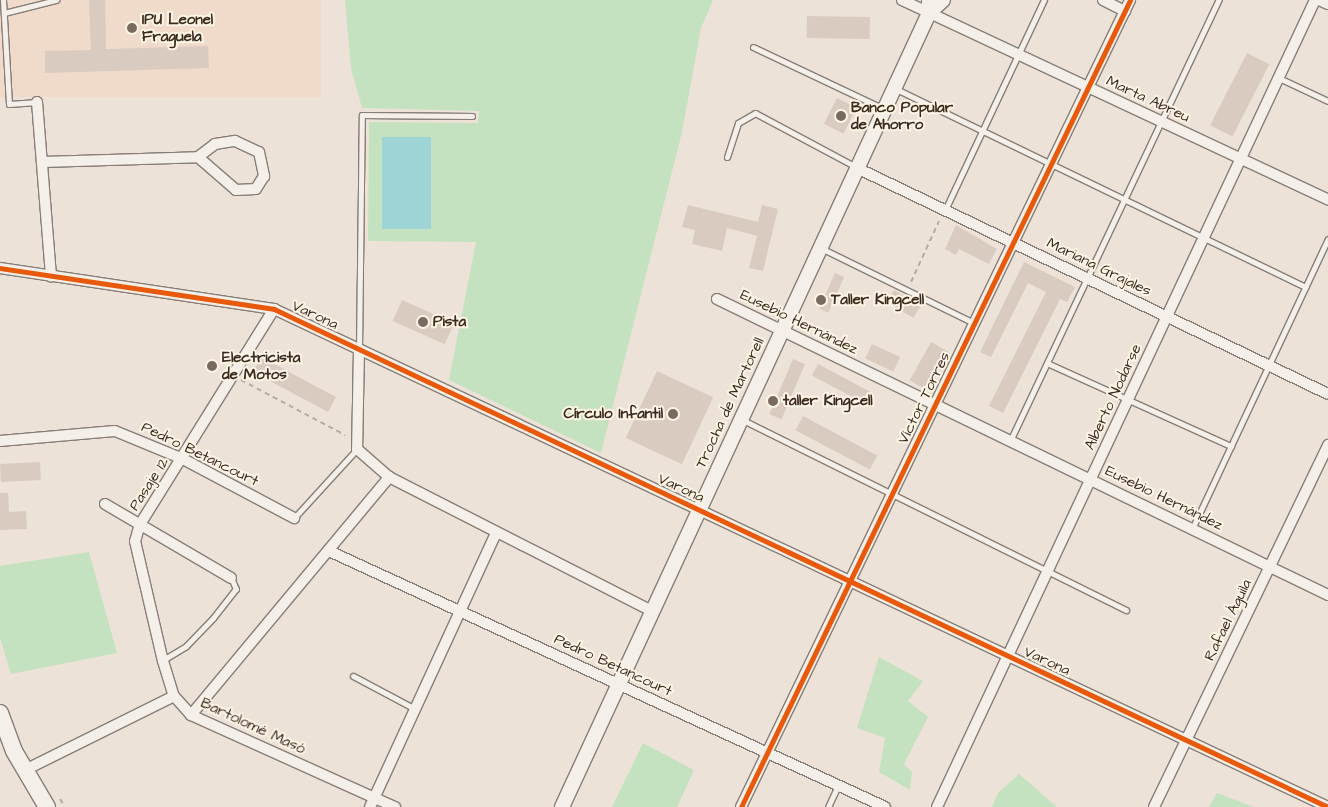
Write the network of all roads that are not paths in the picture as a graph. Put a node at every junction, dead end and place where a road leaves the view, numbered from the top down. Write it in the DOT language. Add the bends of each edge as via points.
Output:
graph roads {
  1 [pos="3,0"];
  2 [pos="56,0"];
  3 [pos="902,0"];
  4 [pos="943,0"];
  5 [pos="1044,0"];
  6 [pos="1103,0"];
  7 [pos="1130,0"];
  8 [pos="1218,0"];
  9 [pos="1315,0"];
  10 [pos="1319,0"];
  11 [pos="1328,4"];
  12 [pos="929,6"];
  13 [pos="1125,11"];
  14 [pos="4,13"];
  15 [pos="753,47"];
  16 [pos="1018,55"];
  17 [pos="1279,78"];
  18 [pos="894,88"];
  19 [pos="1088,88"];
  20 [pos="1328,101"];
  21 [pos="37,102"];
  22 [pos="884,110"];
  23 [pos="472,116"];
  24 [pos="1161,122"];
  25 [pos="982,131"];
  26 [pos="727,156"];
  27 [pos="198,157"];
  28 [pos="1240,159"];
  29 [pos="43,162"];
  30 [pos="1052,162"];
  31 [pos="857,168"];
  32 [pos="1125,198"];
  33 [pos="1328,200"];
  34 [pos="945,210"];
  35 [pos="1204,237"];
  36 [pos="1328,239"];
  37 [pos="1013,242"];
  38 [pos="820,248"];
  39 [pos="0,268"];
  40 [pos="51,276"];
  41 [pos="1087,278"];
  42 [pos="1305,287"];
  43 [pos="716,298"];
  44 [pos="274,309"];
  45 [pos="1167,316"];
  46 [pos="974,323"];
  47 [pos="782,330"];
  48 [pos="359,349"];
  49 [pos="1047,363"];
  50 [pos="1268,365"];
  51 [pos="1328,394"];
  52 [pos="1129,397"];
  53 [pos="935,404"];
  54 [pos="741,419"];
  55 [pos="0,441"];
  56 [pos="1010,441"];
  57 [pos="357,445"];
  58 [pos="1328,445"];
  59 [pos="1232,446"];
  60 [pos="183,459"];
  61 [pos="389,477"];
  62 [pos="1090,480"];
  63 [pos="891,495"];
  64 [pos="105,504"];
  65 [pos="699,510"];
  66 [pos="294,518"];
  67 [pos="140,524"];
  68 [pos="1192,529"];
  69 [pos="496,533"];
  70 [pos="329,551"];
  71 [pos="1270,566"];
  72 [pos="1047,573"];
  73 [pos="231,578"];
  74 [pos="850,581"];
  75 [pos="1328,595"];
  76 [pos="1126,610"];
  77 [pos="460,611"];
  78 [pos="652,611"];
  79 [pos="1008,656"];
  80 [pos="163,661"];
  81 [pos="352,676"];
  82 [pos="618,684"];
  83 [pos="174,696"];
  84 [pos="415,709"];
  85 [pos="0,712"];
  86 [pos="191,715"];
  87 [pos="1186,740"];
  88 [pos="767,753"];
  89 [pos="25,770"];
  90 [pos="838,786"];
  91 [pos="372,802"];
  92 [pos="1328,806"];
  93 [pos="47,807"];
  94 [pos="396,807"];
  95 [pos="562,807"];
  96 [pos="740,807"];
  97 [pos="828,807"];
  98 [pos="885,807"];
  99 [pos="937,807"];
  100 [pos="1154,807"];
  1 -- 14 [label="lane"];
  2 -- 14 [label="lane"];
  3 -- 12 [label="street, Marta Abreu"];
  4 -- 12 [label="street, Trocha de Martorell"];
  5 -- 16 [label="lane"];
  6 -- 13 [label="street"];
  7 -- 13 [label="street, Víctor Torres"];
  8 -- 24 [label="lane"];
  9 -- 17 [label="street, Alberto Nodarse"];
  10 -- 11 [label="street"];
  12 -- 16 [label="street, Marta Abreu"];
  12 -- 18 [label="street, Trocha de Martorell"];
  13 -- 19 [label="street, Víctor Torres"];
  14 -- 21 [label="lane" via="8,104"];
  15 -- 22 [label="lane"];
  16 -- 19 [label="street, Marta Abreu"];
  16 -- 25 [label="lane"];
  17 -- 20 [label="lane"];
  17 -- 28 [label="street, Alberto Nodarse"];
  18 -- 22 [label="street, Trocha de Martorell"];
  18 -- 25 [label="lane"];
  19 -- 24 [label="street, Marta Abreu"];
  19 -- 30 [label="street, Víctor Torres"];
  21 -- 29 [label="street"];
  22 -- 31 [label="street, Trocha de Martorell"];
  23 -- 48 [label="lane" via="362,115"];
  24 -- 28 [label="street, Marta Abreu"];
  24 -- 32 [label="lane"];
  25 -- 30 [label="lane"];
  25 -- 34 [label="lane"];
  26 -- 31 [label="lane" via="738,123 755,113"];
  27 -- 27 [label="street" via="215,144 235,141 252,145 259,152 264,176 256,189 236,190"];
  27 -- 29 [label="street"];
  28 -- 33 [label="street, Marta Abreu"];
  28 -- 35 [label="street, Alberto Nodarse"];
  29 -- 40 [label="street"];
  30 -- 32 [label="lane"];
  30 -- 37 [label="street, Víctor Torres"];
  31 -- 34 [label="street, Mariana Grajales"];
  31 -- 38 [label="street, Trocha de Martorell"];
  32 -- 35 [label="lane"];
  32 -- 41 [label="lane"];
  34 -- 37 [label="street, Mariana Grajales"];
  35 -- 42 [label="lane"];
  35 -- 45 [label="street, Alberto Nodarse"];
  36 -- 42 [label="lane"];
  37 -- 41 [label="street, Mariana Grajales"];
  37 -- 46 [label="street, Víctor Torres"];
  38 -- 46 [label="lane"];
  38 -- 47 [label="street, Trocha de Martorell"];
  39 -- 40 [label="street, Varona"];
  40 -- 44 [label="street, Varona"];
  41 -- 45 [label="street, Mariana Grajales"];
  41 -- 49 [label="lane"];
  42 -- 50 [label="lane"];
  43 -- 47 [label="street, Eusebio Hernández"];
  44 -- 48 [label="street, Varona"];
  44 -- 60 [label="street, Pasaje 12"];
  45 -- 50 [label="street, Mariana Grajales"];
  45 -- 52 [label="street, Alberto Nodarse"];
  46 -- 53 [label="street, Víctor Torres"];
  47 -- 53 [label="street, Eusebio Hernández"];
  47 -- 54 [label="street, Trocha de Martorell"];
  48 -- 57 [label="street"];
  48 -- 65 [label="street, Varona"];
  49 -- 52 [label="lane"];
  49 -- 56 [label="lane"];
  50 -- 51 [label="street, Mariana Grajales"];
  50 -- 59 [label="lane"];
  52 -- 59 [label="lane"];
  52 -- 62 [label="street, Alberto Nodarse"];
  53 -- 56 [label="street, Eusebio Hernández"];
  53 -- 63 [label="street, Víctor Torres"];
  54 -- 63 [label="lane"];
  54 -- 65 [label="street, Trocha de Martorell"];
  55 -- 60 [label="street, Pedro Betancourt" via="115,431"];
  56 -- 62 [label="street, Eusebio Hernández"];
  57 -- 61 [label="street"];
  57 -- 66 [label="lane"];
  58 -- 71 [label="street, Rafael Águila"];
  59 -- 68 [label="lane"];
  60 -- 66 [label="street, Pedro Betancourt"];
  60 -- 67 [label="street, Pasaje 12"];
  61 -- 69 [label="street"];
  61 -- 70 [label="street"];
  62 -- 68 [label="street, Eusebio Hernández"];
  62 -- 72 [label="street, Alberto Nodarse"];
  63 -- 72 [label="lane"];
  63 -- 74 [label="street, Víctor Torres"];
  64 -- 67 [label="street"];
  65 -- 74 [label="street, Varona"];
  65 -- 78 [label="street, Trocha de Martorell"];
  67 -- 73 [label="street"];
  67 -- 80 [label="street, Pasaje 12" via="135,541"];
  68 -- 71 [label="street, Eusebio Hernández"];
  69 -- 77 [label="street"];
  69 -- 78 [label="street"];
  70 -- 77 [label="street, Pedro Betancourt"];
  70 -- 86 [label="street"];
  71 -- 75 [label="street, Eusebio Hernández"];
  71 -- 87 [label="street, Rafael Águila"];
  72 -- 76 [label="lane"];
  72 -- 79 [label="street, Alberto Nodarse"];
  73 -- 80 [label="lane" via="236,589 213,618 186,646"];
  74 -- 79 [label="street, Varona"];
  74 -- 88 [label="street, Víctor Torres"];
  77 -- 82 [label="street, Pedro Betancourt"];
  77 -- 84 [label="street"];
  78 -- 82 [label="street, Trocha de Martorell"];
  79 -- 87 [label="street, Varona"];
  79 -- 99 [label="street, Alberto Nodarse"];
  80 -- 83 [label="street, Pasaje 12"];
  81 -- 84 [label="lane"];
  82 -- 88 [label="street, Pedro Betancourt"];
  82 -- 95 [label="street, Trocha de Martorell"];
  83 -- 86 [label="street, Bartolomé Masó"];
  83 -- 89 [label="street"];
  84 -- 91 [label="street"];
  85 -- 89 [label="main road"];
  86 -- 91 [label="street, Bartolomé Masó"];
  87 -- 92 [label="street, Varona"];
  87 -- 100 [label="street, Rafael Águila"];
  88 -- 90 [label="street, Pedro Betancourt"];
  88 -- 96 [label="street, Víctor Torres"];
  89 -- 93 [label="main road"];
  90 -- 97 [label="lane"];
  90 -- 98 [label="street, Pedro Betancourt"];
  91 -- 94 [label="street, Bartolomé Masó"];
}
